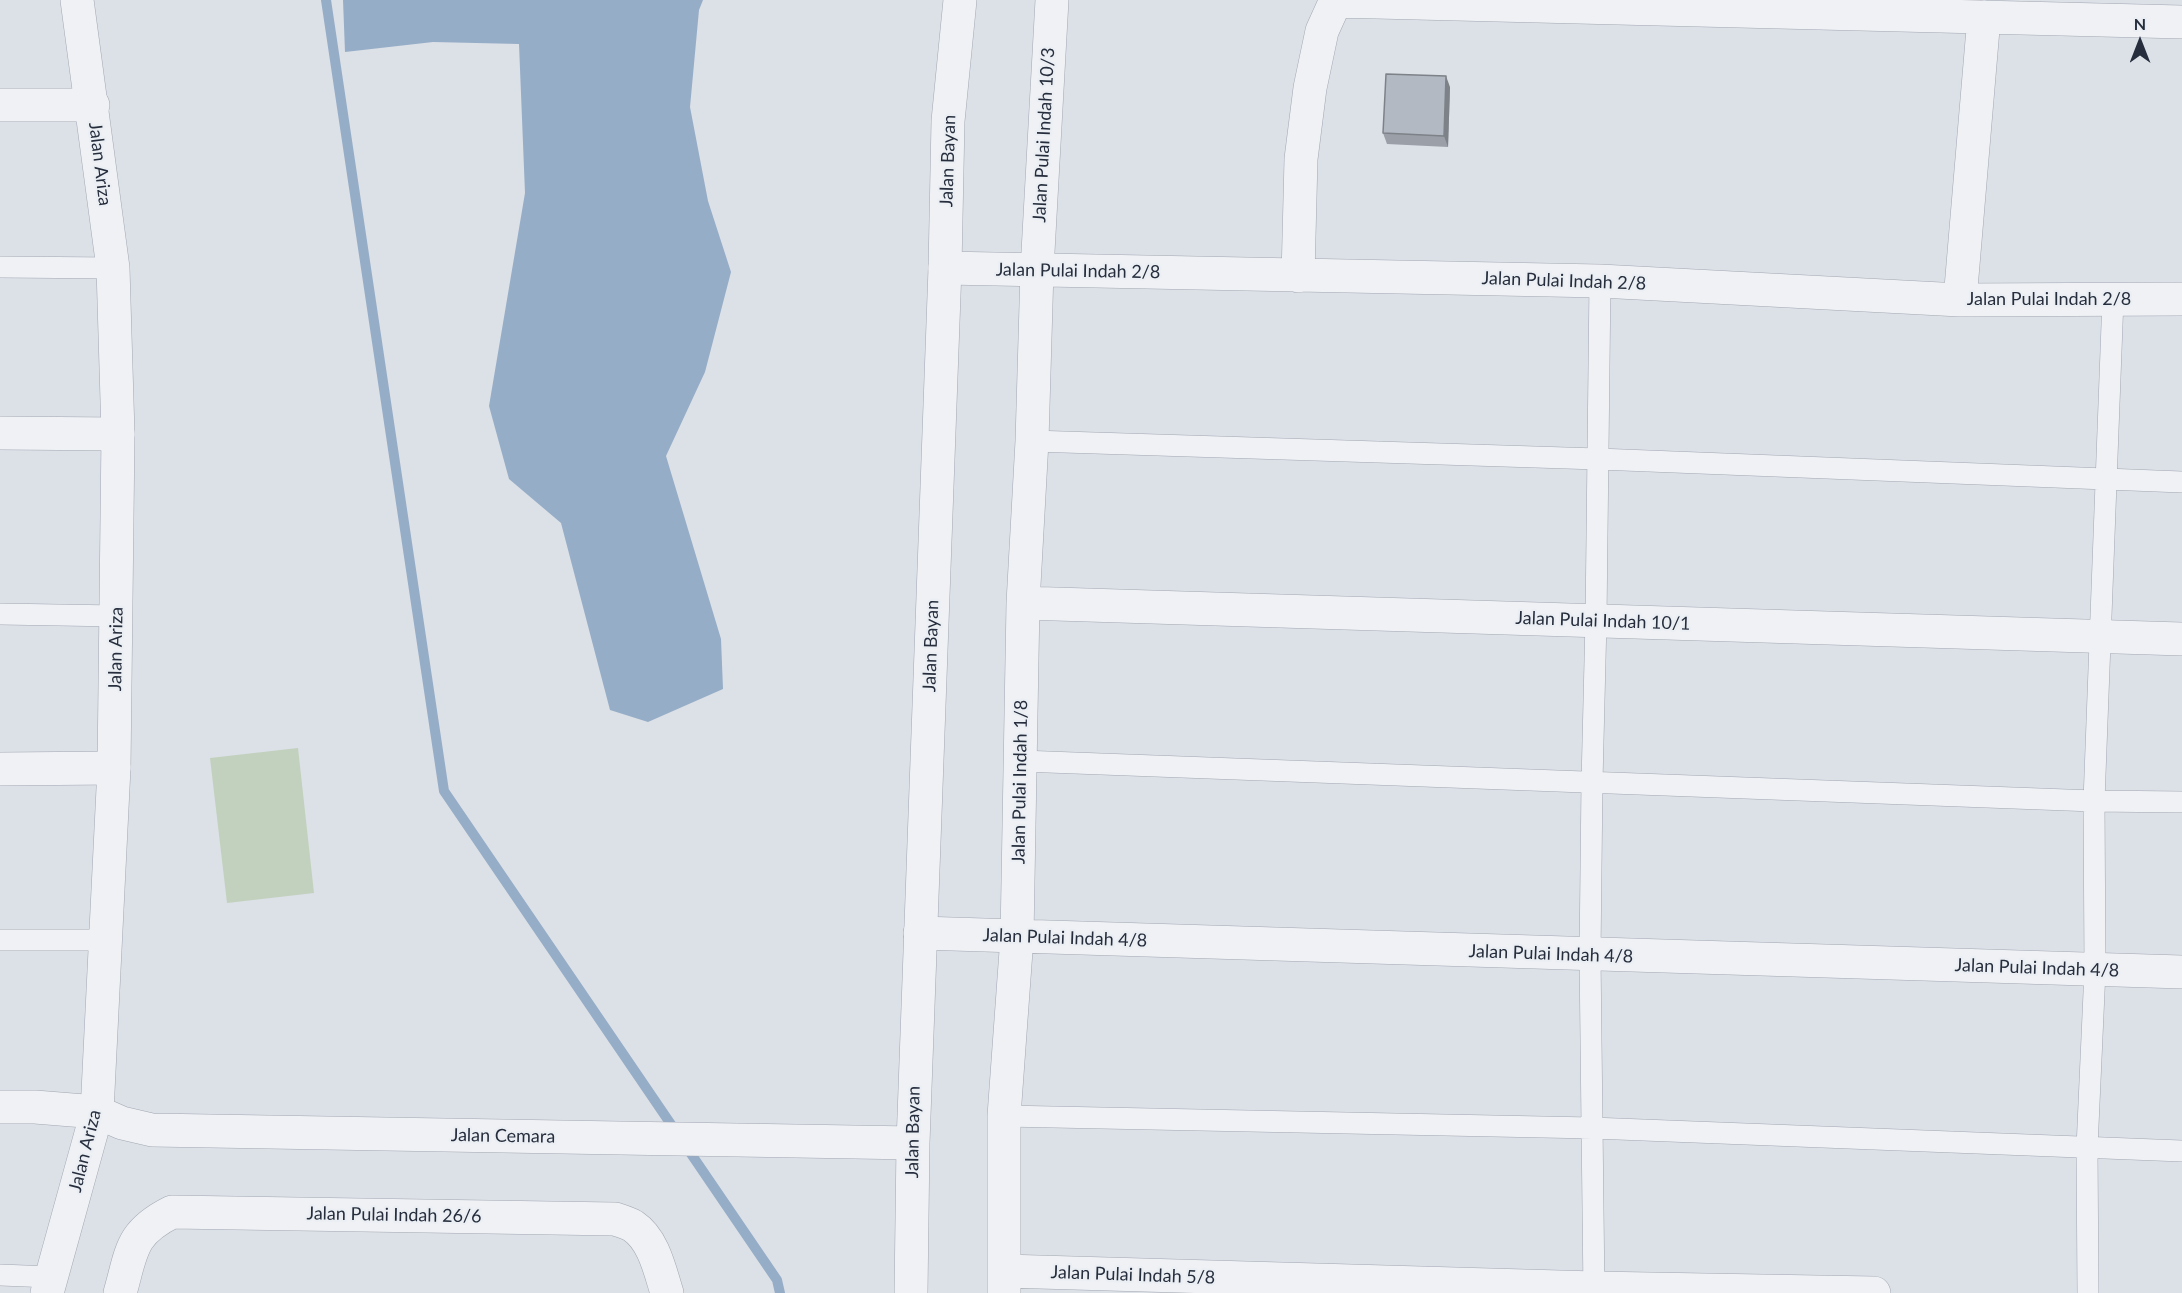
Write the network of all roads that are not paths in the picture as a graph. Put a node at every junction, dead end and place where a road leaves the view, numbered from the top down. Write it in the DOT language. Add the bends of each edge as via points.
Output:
graph roads {
  1 [pos="78,0"];
  2 [pos="960,0"];
  3 [pos="1052,0"];
  4 [pos="1336,1"];
  5 [pos="2113,10"];
  6 [pos="1984,17"];
  7 [pos="2182,22"];
  8 [pos="0,105"];
  9 [pos="93,105"];
  10 [pos="0,267"];
  11 [pos="113,268"];
  12 [pos="945,268"];
  13 [pos="1037,270"];
  14 [pos="1298,276"];
  15 [pos="1600,281"];
  16 [pos="2113,298"];
  17 [pos="2182,299"];
  18 [pos="1960,300"];
  19 [pos="0,433"];
  20 [pos="118,434"];
  21 [pos="1032,441"];
  22 [pos="1598,459"];
  23 [pos="2106,478"];
  24 [pos="2182,482"];
  25 [pos="1023,603"];
  26 [pos="0,615"];
  27 [pos="117,616"];
  28 [pos="1596,620"];
  29 [pos="2101,636"];
  30 [pos="2182,639"];
  31 [pos="1021,761"];
  32 [pos="114,768"];
  33 [pos="0,769"];
  34 [pos="1592,782"];
  35 [pos="2094,801"];
  36 [pos="2182,802"];
  37 [pos="920,933"];
  38 [pos="1017,937"];
  39 [pos="0,940"];
  40 [pos="105,940"];
  41 [pos="1590,955"];
  42 [pos="2095,970"];
  43 [pos="2182,972"];
  44 [pos="0,1107"];
  45 [pos="97,1113"];
  46 [pos="1004,1116"];
  47 [pos="1592,1128"];
  48 [pos="912,1143"];
  49 [pos="2087,1148"];
  50 [pos="2182,1151"];
  51 [pos="0,1275"];
  52 [pos="1004,1282"];
  53 [pos="49,1285"];
  54 [pos="1594,1290"];
  55 [pos="120,1293"];
  56 [pos="667,1293"];
  57 [pos="910,1293"];
  58 [pos="1874,1293"];
  59 [pos="2088,1293"];
  1 -- 9 [label="street, Jalan Ariza"];
  2 -- 12 [label="street, Jalan Bayan" via="948,121"];
  3 -- 13 [label="street, Jalan Pulai Indah 10/3"];
  4 -- 6 [label="street"];
  4 -- 14 [label="street" via="1322,31 1310,88 1301,159"];
  5 -- 6 [label="street"];
  5 -- 7 [label="street"];
  6 -- 18 [label="street"];
  8 -- 9 [label="street"];
  9 -- 11 [label="street, Jalan Ariza"];
  10 -- 11 [label="lane"];
  11 -- 20 [label="street, Jalan Ariza"];
  12 -- 13 [label="street, Jalan Pulai Indah 2/8"];
  12 -- 37 [label="street, Jalan Bayan"];
  13 -- 14 [label="street, Jalan Pulai Indah 2/8"];
  13 -- 21 [label="street, Jalan Pulai Indah 1/8"];
  14 -- 15 [label="street, Jalan Pulai Indah 2/8"];
  15 -- 18 [label="street, Jalan Pulai Indah 2/8"];
  15 -- 22 [label="lane"];
  16 -- 17 [label="street, Jalan Pulai Indah 2/8"];
  16 -- 18 [label="street, Jalan Pulai Indah 2/8"];
  16 -- 23 [label="lane"];
  19 -- 20 [label="street"];
  20 -- 27 [label="street, Jalan Ariza"];
  21 -- 22 [label="lane"];
  21 -- 25 [label="street, Jalan Pulai Indah 1/8"];
  22 -- 23 [label="lane"];
  22 -- 28 [label="lane"];
  23 -- 24 [label="lane"];
  23 -- 29 [label="lane"];
  25 -- 28 [label="street, Jalan Pulai Indah 10/1"];
  25 -- 31 [label="street, Jalan Pulai Indah 1/8"];
  26 -- 27 [label="lane"];
  27 -- 32 [label="street, Jalan Ariza"];
  28 -- 29 [label="street, Jalan Pulai Indah 10/1"];
  28 -- 34 [label="lane"];
  29 -- 30 [label="street, Jalan Pulai Indah 10/1"];
  29 -- 35 [label="lane"];
  31 -- 34 [label="lane"];
  31 -- 38 [label="street, Jalan Pulai Indah 1/8"];
  32 -- 33 [label="street"];
  32 -- 40 [label="street, Jalan Ariza"];
  34 -- 35 [label="lane"];
  34 -- 41 [label="lane"];
  35 -- 36 [label="lane"];
  35 -- 42 [label="lane"];
  37 -- 38 [label="street, Jalan Pulai Indah 4/8"];
  37 -- 48 [label="street, Jalan Bayan"];
  38 -- 41 [label="street, Jalan Pulai Indah 4/8"];
  38 -- 46 [label="street, Jalan Pulai Indah 1/8"];
  39 -- 40 [label="lane"];
  40 -- 45 [label="street, Jalan Ariza"];
  41 -- 42 [label="street, Jalan Pulai Indah 4/8"];
  41 -- 47 [label="lane"];
  42 -- 43 [label="street, Jalan Pulai Indah 4/8"];
  42 -- 49 [label="lane"];
  44 -- 45 [label="street, Jalan Cemara"];
  45 -- 48 [label="street, Jalan Cemara" via="152,1130"];
  45 -- 53 [label="street, Jalan Ariza"];
  46 -- 47 [label="lane"];
  46 -- 52 [label="street, Jalan Pulai Indah 1/8"];
  47 -- 49 [label="lane"];
  47 -- 54 [label="lane"];
  48 -- 57 [label="street, Jalan Bayan"];
  49 -- 50 [label="lane"];
  49 -- 59 [label="lane"];
  51 -- 53 [label="lane"];
  52 -- 54 [label="street, Jalan Pulai Indah 5/8"];
  54 -- 58 [label="street, Jalan Pulai Indah 5/8"];
  55 -- 56 [label="street, Jalan Pulai Indah 26/6" via="138,1235 172,1212 615,1219 634,1227 645,1240 655,1256"];
}
